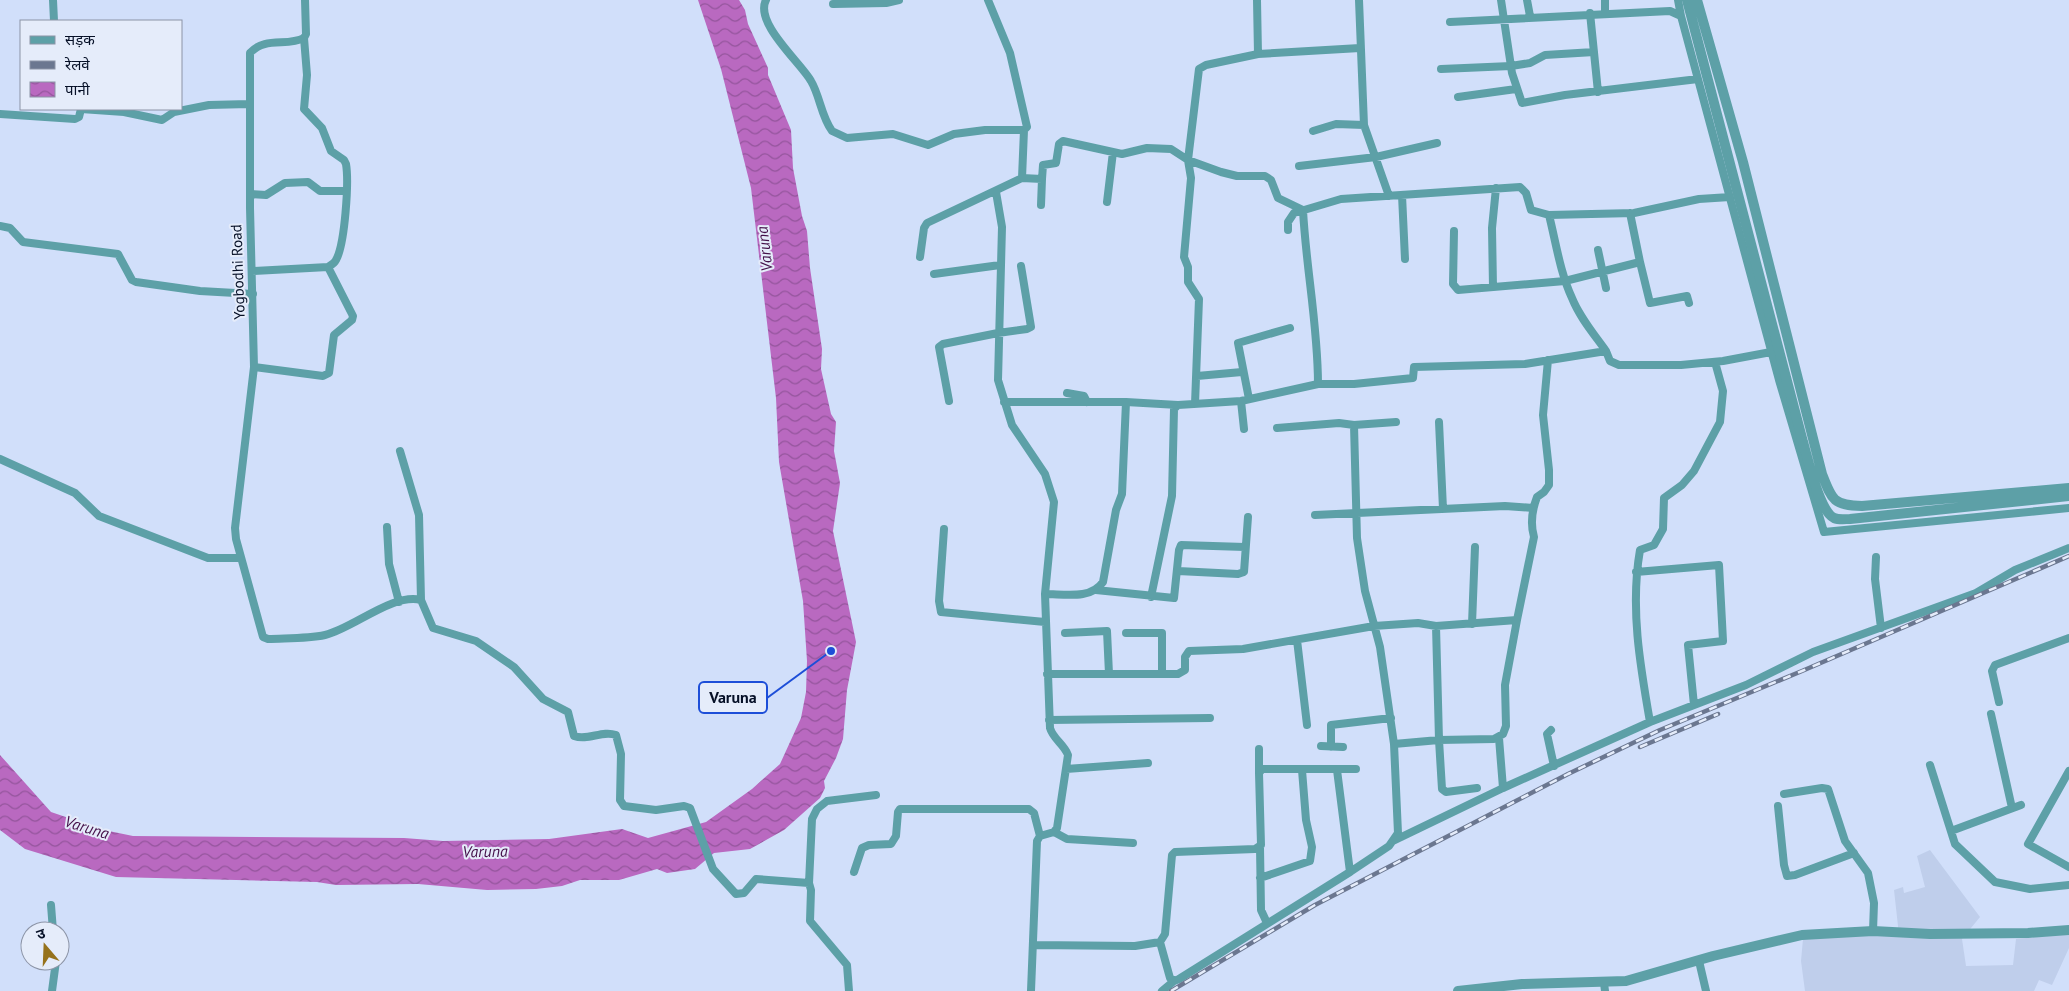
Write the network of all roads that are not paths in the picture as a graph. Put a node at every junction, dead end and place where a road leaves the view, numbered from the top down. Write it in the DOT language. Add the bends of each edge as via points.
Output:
graph roads {
  1 [pos="53,0"];
  2 [pos="305,0"];
  3 [pos="766,0"];
  4 [pos="899,0"];
  5 [pos="988,0"];
  6 [pos="1257,0"];
  7 [pos="1359,0"];
  8 [pos="1501,0"];
  9 [pos="1527,0"];
  10 [pos="1605,0"];
  11 [pos="1678,0"];
  12 [pos="1687,0"];
  13 [pos="1697,0"];
  14 [pos="833,4"];
  15 [pos="1590,13"];
  16 [pos="1605,13"];
  17 [pos="1530,16"];
  18 [pos="1681,16"];
  19 [pos="1504,19"];
  20 [pos="54,20"];
  21 [pos="1450,22"];
  22 [pos="304,38"];
  23 [pos="1360,48"];
  24 [pos="1594,52"];
  25 [pos="1258,54"];
  26 [pos="1511,66"];
  27 [pos="1441,69"];
  28 [pos="1698,80"];
  29 [pos="1516,89"];
  30 [pos="1598,92"];
  31 [pos="1458,97"];
  32 [pos="249,104"];
  33 [pos="81,110"];
  34 [pos="95,110"];
  35 [pos="0,114"];
  36 [pos="1364,125"];
  37 [pos="1024,130"];
  38 [pos="1313,131"];
  39 [pos="1438,143"];
  40 [pos="1113,152"];
  41 [pos="1376,157"];
  42 [pos="1188,160"];
  43 [pos="1298,166"];
  44 [pos="1022,178"];
  45 [pos="1042,179"];
  46 [pos="1496,188"];
  47 [pos="346,191"];
  48 [pos="996,192"];
  49 [pos="250,194"];
  50 [pos="1402,195"];
  51 [pos="1389,196"];
  52 [pos="1730,197"];
  53 [pos="1107,202"];
  54 [pos="1041,205"];
  55 [pos="1302,210"];
  56 [pos="1630,213"];
  57 [pos="1549,215"];
  58 [pos="0,226"];
  59 [pos="1288,230"];
  60 [pos="1454,231"];
  61 [pos="1598,250"];
  62 [pos="920,257"];
  63 [pos="1405,260"];
  64 [pos="1640,262"];
  65 [pos="1000,265"];
  66 [pos="1021,266"];
  67 [pos="328,267"];
  68 [pos="252,271"];
  69 [pos="1604,273"];
  70 [pos="934,274"];
  71 [pos="1565,281"];
  72 [pos="1493,287"];
  73 [pos="1606,288"];
  74 [pos="253,294"];
  75 [pos="1689,302"];
  76 [pos="1290,328"];
  77 [pos="998,333"];
  78 [pos="1606,351"];
  79 [pos="1771,352"];
  80 [pos="1548,360"];
  81 [pos="1715,362"];
  82 [pos="254,367"];
  83 [pos="1242,372"];
  84 [pos="1197,376"];
  85 [pos="1318,384"];
  86 [pos="1067,393"];
  87 [pos="1245,400"];
  88 [pos="949,401"];
  89 [pos="1004,402"];
  90 [pos="1087,402"];
  91 [pos="1126,402"];
  92 [pos="1195,404"];
  93 [pos="1178,405"];
  94 [pos="1396,422"];
  95 [pos="1439,422"];
  96 [pos="1354,425"];
  97 [pos="1277,428"];
  98 [pos="1244,430"];
  99 [pos="400,451"];
  100 [pos="0,459"];
  101 [pos="2069,488"];
  102 [pos="2069,496"];
  103 [pos="1533,508"];
  104 [pos="2069,508"];
  105 [pos="1443,509"];
  106 [pos="1356,513"];
  107 [pos="1316,516"];
  108 [pos="1248,517"];
  109 [pos="387,527"];
  110 [pos="944,529"];
  111 [pos="1245,546"];
  112 [pos="1475,547"];
  113 [pos="2069,548"];
  114 [pos="1876,557"];
  115 [pos="241,558"];
  116 [pos="1178,571"];
  117 [pos="1636,572"];
  118 [pos="1096,590"];
  119 [pos="1045,594"];
  120 [pos="1150,597"];
  121 [pos="421,600"];
  122 [pos="399,602"];
  123 [pos="1517,620"];
  124 [pos="1045,622"];
  125 [pos="1472,624"];
  126 [pos="1374,626"];
  127 [pos="1436,626"];
  128 [pos="1881,628"];
  129 [pos="1065,633"];
  130 [pos="1126,633"];
  131 [pos="2069,638"];
  132 [pos="1297,640"];
  133 [pos="1047,674"];
  134 [pos="1109,674"];
  135 [pos="1162,674"];
  136 [pos="1999,702"];
  137 [pos="1694,706"];
  138 [pos="1991,714"];
  139 [pos="1210,718"];
  140 [pos="1390,718"];
  141 [pos="1050,720"];
  142 [pos="1650,722"];
  143 [pos="1307,725"];
  144 [pos="1551,730"];
  145 [pos="1499,738"];
  146 [pos="1439,740"];
  147 [pos="1394,744"];
  148 [pos="1321,746"];
  149 [pos="1331,747"];
  150 [pos="1343,747"];
  151 [pos="1259,749"];
  152 [pos="1148,763"];
  153 [pos="1930,765"];
  154 [pos="1554,766"];
  155 [pos="1066,769"];
  156 [pos="1356,769"];
  157 [pos="1302,770"];
  158 [pos="1337,770"];
  159 [pos="2069,771"];
  160 [pos="1259,773"];
  161 [pos="1477,788"];
  162 [pos="1503,788"];
  163 [pos="1784,794"];
  164 [pos="876,795"];
  165 [pos="2021,804"];
  166 [pos="1778,806"];
  167 [pos="2012,808"];
  168 [pos="1951,831"];
  169 [pos="1054,832"];
  170 [pos="1040,836"];
  171 [pos="1393,841"];
  172 [pos="1133,844"];
  173 [pos="1260,847"];
  174 [pos="1854,853"];
  175 [pos="2069,867"];
  176 [pos="854,872"];
  177 [pos="1350,872"];
  178 [pos="1260,878"];
  179 [pos="809,883"];
  180 [pos="2069,884"];
  181 [pos="51,905"];
  182 [pos="52,921"];
  183 [pos="1267,923"];
  184 [pos="2069,930"];
  185 [pos="1873,931"];
  186 [pos="1160,942"];
  187 [pos="1033,945"];
  188 [pos="1700,961"];
  189 [pos="55,971"];
  190 [pos="1174,981"];
  191 [pos="1605,987"];
  192 [pos="1523,988"];
  193 [pos="52,991"];
  194 [pos="849,991"];
  195 [pos="1031,991"];
  196 [pos="1162,991"];
  197 [pos="1458,991"];
  198 [pos="1706,991"];
  1 -- 20 [label="street"];
  2 -- 22 [label="street"];
  3 -- 37 [label="street" via="764,8 774,36 809,79 829,127 842,137 893,134 928,145 954,134"];
  4 -- 14 [label="street"];
  5 -- 37 [label="street" via="1010,53 1028,124"];
  6 -- 25 [label="street"];
  7 -- 23 [label="street"];
  8 -- 19 [label="street"];
  9 -- 17 [label="street"];
  10 -- 16 [label="street"];
  11 -- 18 [label="street"];
  12 -- 102 [label="street" via="1803,442 1828,513 1836,519 1850,519"];
  13 -- 101 [label="street" via="1822,474 1833,499 1842,504 1862,506"];
  15 -- 16 [label="street"];
  15 -- 17 [label="street"];
  15 -- 24 [label="street"];
  16 -- 18 [label="street" via="1670,11"];
  17 -- 19 [label="street"];
  18 -- 28 [label="street"];
  19 -- 21 [label="street"];
  19 -- 26 [label="street"];
  22 -- 32 [label="street, Yogbodhi Road" via="267,43 250,53"];
  22 -- 47 [label="street" via="307,75 304,109 322,128 331,151 344,160"];
  23 -- 25 [label="street"];
  23 -- 36 [label="street"];
  24 -- 26 [label="street" via="1545,55 1530,63"];
  24 -- 30 [label="street"];
  25 -- 42 [label="street" via="1199,69"];
  26 -- 27 [label="street"];
  26 -- 29 [label="street"];
  28 -- 30 [label="street"];
  28 -- 52 [label="street"];
  29 -- 30 [label="street" via="1519,101 1524,104"];
  29 -- 31 [label="street"];
  32 -- 34 [label="street" via="209,105 174,112 162,120"];
  32 -- 49 [label="street, Yogbodhi Road"];
  33 -- 35 [label="street" via="75,119"];
  36 -- 38 [label="street" via="1342,124"];
  36 -- 41 [label="street"];
  37 -- 44 [label="street"];
  39 -- 41 [label="street"];
  40 -- 42 [label="street" via="1126,154 1147,148 1164,148"];
  40 -- 45 [label="street" via="1062,142 1057,161 1043,164"];
  40 -- 53 [label="street"];
  41 -- 43 [label="street"];
  41 -- 51 [label="street"];
  42 -- 55 [label="street" via="1229,174 1265,176 1271,180 1278,198"];
  42 -- 84 [label="street" via="1191,178 1184,257 1188,282 1199,299"];
  44 -- 45 [label="street"];
  44 -- 48 [label="street"];
  45 -- 54 [label="street"];
  46 -- 50 [label="street"];
  46 -- 57 [label="street" via="1520,187 1526,193 1531,210"];
  46 -- 72 [label="street" via="1492,228"];
  47 -- 49 [label="street" via="320,191 308,182 285,183 266,195"];
  47 -- 67 [label="street" via="338,256"];
  48 -- 62 [label="street" via="927,223"];
  48 -- 65 [label="street" via="1002,227"];
  49 -- 68 [label="street, Yogbodhi Road"];
  50 -- 51 [label="street"];
  50 -- 63 [label="street"];
  51 -- 55 [label="street" via="1341,199"];
  52 -- 56 [label="street" via="1699,199"];
  52 -- 79 [label="street"];
  55 -- 59 [label="street" via="1291,217"];
  55 -- 85 [label="street"];
  56 -- 57 [label="street"];
  56 -- 64 [label="street"];
  57 -- 71 [label="street"];
  58 -- 74 [label="street" via="10,228 23,242 118,254 136,282"];
  60 -- 72 [label="street" via="1452,280 1455,288"];
  61 -- 69 [label="street"];
  64 -- 69 [label="street"];
  64 -- 75 [label="street" via="1650,303 1687,296"];
  65 -- 70 [label="street"];
  65 -- 77 [label="street"];
  66 -- 77 [label="street" via="1031,325 1027,329"];
  67 -- 68 [label="street"];
  67 -- 82 [label="street" via="353,316 334,335 329,373 323,376"];
  68 -- 74 [label="street, Yogbodhi Road"];
  69 -- 71 [label="street"];
  69 -- 73 [label="street"];
  71 -- 72 [label="street"];
  71 -- 78 [label="street" via="1586,325"];
  74 -- 82 [label="street, Yogbodhi Road"];
  76 -- 83 [label="street" via="1238,343"];
  77 -- 88 [label="street" via="939,347"];
  77 -- 89 [label="street" via="998,380"];
  78 -- 80 [label="street"];
  78 -- 81 [label="street" via="1612,362 1622,365"];
  79 -- 81 [label="street"];
  79 -- 104 [label="street" via="1824,532"];
  80 -- 85 [label="street" via="1525,364 1414,367 1413,378"];
  80 -- 103 [label="street" via="1543,415 1550,470 1548,484 1537,496"];
  81 -- 117 [label="street" via="1723,391 1720,422 1694,471 1664,498 1663,529 1654,545 1640,550"];
  82 -- 115 [label="street, Yogbodhi Road" via="235,528"];
  83 -- 84 [label="street"];
  83 -- 87 [label="street"];
  84 -- 92 [label="street"];
  85 -- 87 [label="street"];
  86 -- 90 [label="street" via="1084,396"];
  87 -- 92 [label="street"];
  87 -- 98 [label="street"];
  89 -- 90 [label="street"];
  89 -- 119 [label="street" via="1012,425 1045,474 1054,502"];
  90 -- 91 [label="street"];
  91 -- 93 [label="street"];
  91 -- 118 [label="street" via="1122,494 1103,582"];
  92 -- 93 [label="street"];
  93 -- 120 [label="street" via="1174,409 1172,496"];
  94 -- 96 [label="street"];
  95 -- 105 [label="street"];
  96 -- 97 [label="street"];
  96 -- 106 [label="street"];
  99 -- 121 [label="street" via="419,515"];
  100 -- 115 [label="street" via="75,493 99,516 208,558"];
  103 -- 105 [label="street"];
  103 -- 123 [label="street" via="1531,530 1534,536"];
  105 -- 106 [label="street"];
  106 -- 107 [label="street"];
  106 -- 126 [label="street" via="1363,578"];
  108 -- 111 [label="street"];
  109 -- 122 [label="street" via="388,564"];
  110 -- 124 [label="street" via="942,612"];
  111 -- 116 [label="street" via="1182,545"];
  111 -- 116 [label="street" via="1245,570 1241,573"];
  112 -- 125 [label="street"];
  113 -- 128 [label="street" via="2015,570 1976,593"];
  114 -- 128 [label="street" via="1875,579"];
  115 -- 122 [label="street, Yogbodhi Road" via="260,632 268,639 325,635"];
  116 -- 120 [label="street" via="1175,598"];
  117 -- 137 [label="street" via="1718,565 1723,641 1688,645"];
  117 -- 142 [label="street" via="1639,657"];
  118 -- 119 [label="street" via="1085,594"];
  118 -- 120 [label="street"];
  119 -- 124 [label="street"];
  121 -- 122 [label="street, Yogbodhi Road" via="415,598"];
  121 -- 179 [label="street" via="433,628 476,641 514,667 543,699 568,712 574,736 616,735 622,754 620,800 624,806 656,810 690,808 709,862 736,894 740,895 756,879"];
  123 -- 125 [label="street"];
  123 -- 145 [label="street" via="1505,685 1506,726"];
  124 -- 133 [label="street"];
  125 -- 127 [label="street"];
  126 -- 127 [label="street" via="1418,623"];
  126 -- 132 [label="street"];
  126 -- 140 [label="street"];
  127 -- 146 [label="street"];
  128 -- 137 [label="street" via="1813,652"];
  129 -- 134 [label="street" via="1107,631"];
  130 -- 135 [label="street" via="1162,633"];
  131 -- 136 [label="street" via="1995,665 1992,671"];
  132 -- 135 [label="street" via="1243,649 1189,652 1183,672"];
  132 -- 143 [label="street"];
  133 -- 134 [label="street"];
  133 -- 141 [label="street"];
  134 -- 135 [label="street"];
  137 -- 142 [label="street"];
  138 -- 167 [label="street"];
  139 -- 141 [label="street"];
  140 -- 147 [label="street"];
  140 -- 149 [label="street" via="1331,725"];
  141 -- 155 [label="street" via="1051,734 1066,748"];
  142 -- 154 [label="street"];
  144 -- 154 [label="street" via="1548,734"];
  145 -- 146 [label="street"];
  145 -- 162 [label="street"];
  146 -- 147 [label="street"];
  146 -- 161 [label="street" via="1442,789 1446,792"];
  147 -- 171 [label="street" via="1398,828"];
  148 -- 149 [label="street"];
  149 -- 150 [label="street"];
  151 -- 160 [label="street"];
  152 -- 155 [label="street"];
  153 -- 168 [label="street"];
  154 -- 162 [label="street"];
  155 -- 169 [label="street"];
  156 -- 158 [label="street"];
  157 -- 158 [label="street"];
  157 -- 160 [label="street" via="1264,768"];
  157 -- 178 [label="street" via="1312,847 1310,862"];
  158 -- 177 [label="street"];
  159 -- 175 [label="street" via="2028,844"];
  160 -- 173 [label="street"];
  162 -- 171 [label="street"];
  163 -- 174 [label="street" via="1828,789 1846,841"];
  164 -- 179 [label="street" via="835,799 817,809 812,819"];
  165 -- 167 [label="street"];
  166 -- 174 [label="street" via="1787,876"];
  167 -- 168 [label="street"];
  168 -- 180 [label="street" via="1955,844 1995,882 2030,889"];
  169 -- 170 [label="street"];
  169 -- 172 [label="street" via="1067,839"];
  170 -- 176 [label="street" via="1034,813 1029,809 900,809 894,840 891,844 862,848"];
  170 -- 187 [label="street" via="1037,841"];
  171 -- 177 [label="street"];
  173 -- 178 [label="street"];
  173 -- 186 [label="street" via="1175,852 1172,855 1165,934"];
  174 -- 185 [label="street" via="1871,883"];
  177 -- 183 [label="street"];
  178 -- 183 [label="street" via="1261,910"];
  179 -- 194 [label="street" via="810,921 847,965"];
  181 -- 182 [label="street"];
  183 -- 190 [label="street"];
  184 -- 185 [label="street" via="1940,934"];
  185 -- 188 [label="street" via="1788,938"];
  186 -- 187 [label="street" via="1136,946"];
  186 -- 190 [label="street" via="1170,978"];
  187 -- 195 [label="street"];
  188 -- 191 [label="street"];
  188 -- 198 [label="street"];
  189 -- 193 [label="street"];
  190 -- 196 [label="street"];
  191 -- 192 [label="street"];
  192 -- 197 [label="street"];
}
